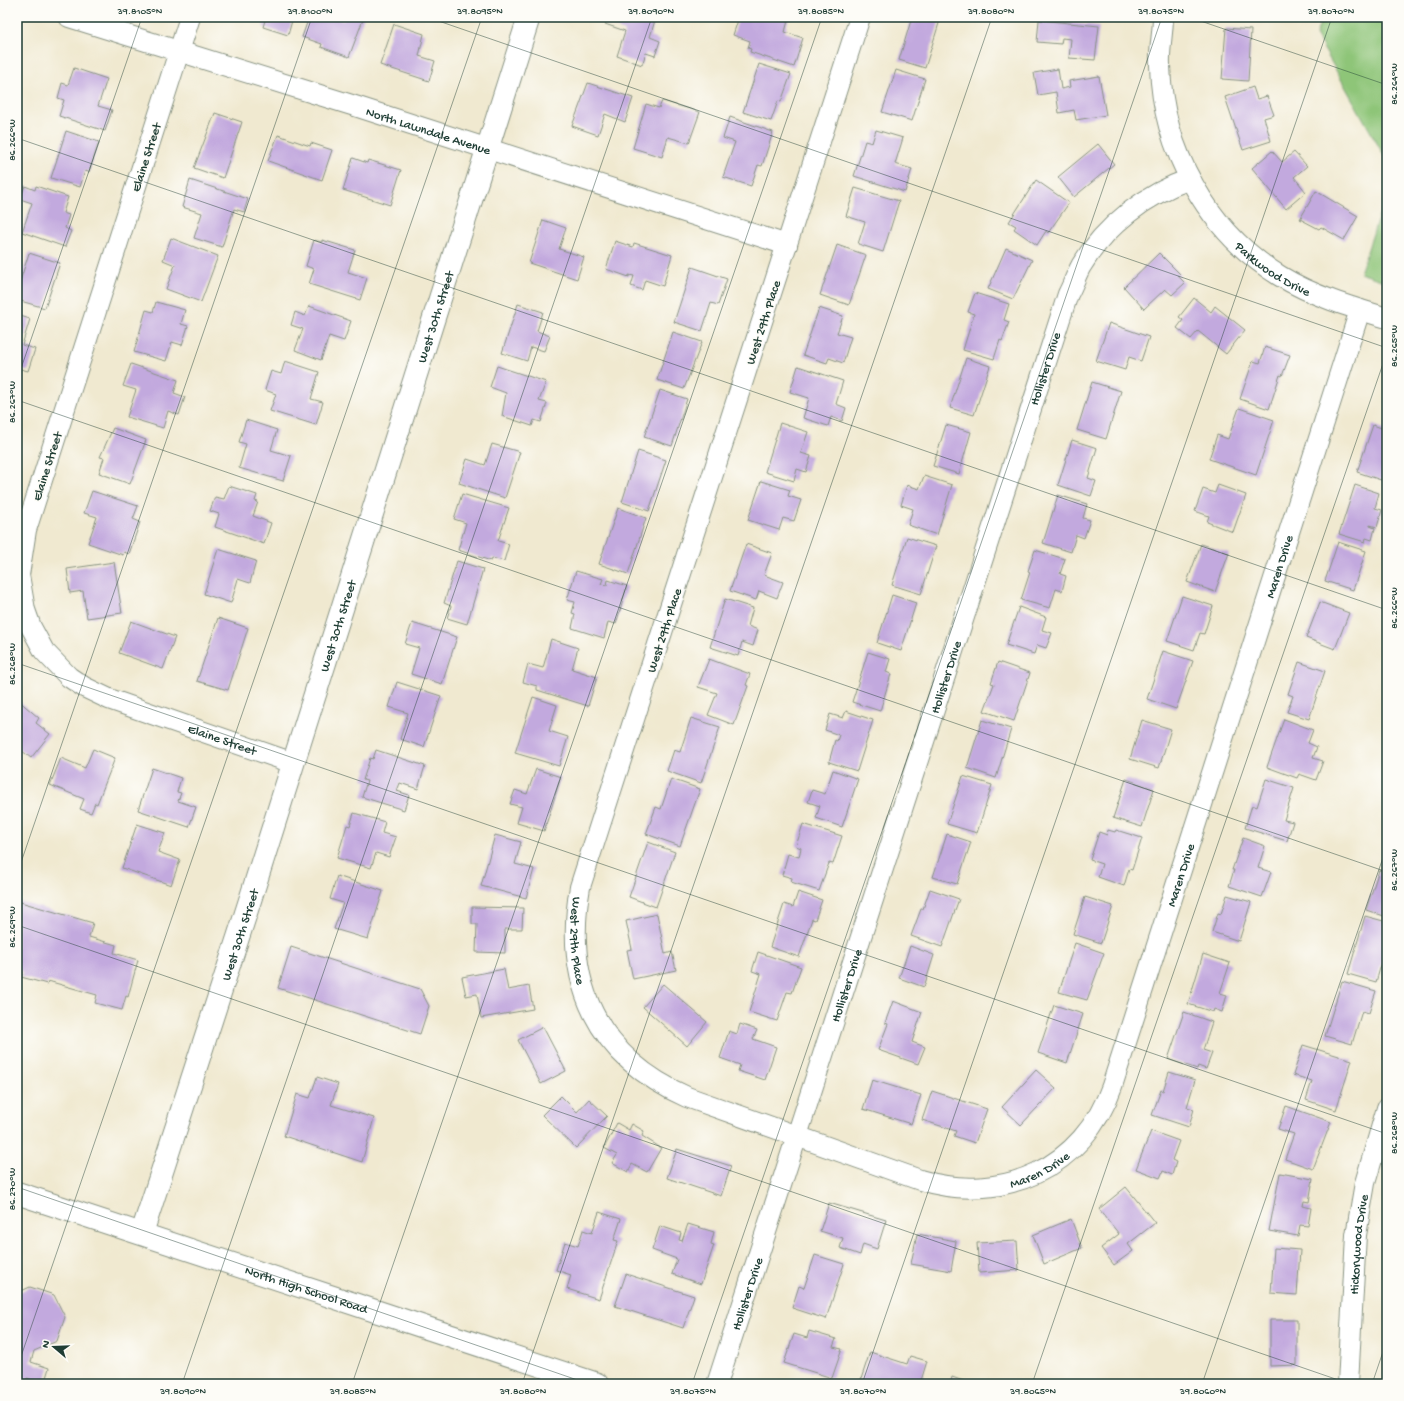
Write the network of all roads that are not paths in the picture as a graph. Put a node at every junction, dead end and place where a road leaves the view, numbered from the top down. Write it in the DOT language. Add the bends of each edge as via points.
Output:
graph roads {
  1 [pos="70,17"];
  2 [pos="190,17"];
  3 [pos="529,17"];
  4 [pos="860,17"];
  5 [pos="1163,17"];
  6 [pos="179,51"];
  7 [pos="486,148"];
  8 [pos="1190,179"];
  9 [pos="787,246"];
  10 [pos="1360,310"];
  11 [pos="1387,318"];
  12 [pos="293,763"];
  13 [pos="1387,1108"];
  14 [pos="796,1136"];
  15 [pos="17,1193"];
  16 [pos="142,1233"];
  17 [pos="597,1384"];
  18 [pos="717,1384"];
  19 [pos="1348,1384"];
  1 -- 6 [label="street, North Lawndale Avenue"];
  2 -- 6 [label="street, Elaine Street"];
  3 -- 7 [label="street, West 30th Street"];
  4 -- 9 [label="street, West 29th Place"];
  5 -- 8 [label="street" via="1160,41 1161,85 1172,137"];
  6 -- 7 [label="street, North Lawndale Avenue"];
  6 -- 12 [label="street, Elaine Street" via="26,530 19,566 22,595 31,627 42,647 63,671 84,687 122,704"];
  7 -- 9 [label="street, North Lawndale Avenue"];
  7 -- 12 [label="street, West 30th Street"];
  8 -- 10 [label="street, Parkwood Drive" via="1203,202 1225,230 1265,266 1304,289"];
  8 -- 14 [label="street, Hollister Drive" via="1157,193 1108,231 1082,264 1068,294"];
  9 -- 14 [label="street, West 29th Place" via="580,887 575,913 575,949 581,983 591,1008 609,1039 634,1065 654,1081 687,1097"];
  10 -- 11 [label="street, Parkwood Drive"];
  10 -- 14 [label="street, Maren Drive" via="1112,1086 1098,1118 1075,1146 1048,1168 1006,1184 972,1189 945,1187 920,1180"];
  12 -- 16 [label="street, West 30th Street"];
  13 -- 19 [label="street, Hickorywood Drive" via="1365,1183 1356,1235"];
  14 -- 18 [label="street, Hollister Drive"];
  15 -- 16 [label="street, North High School Road"];
  16 -- 17 [label="street, North High School Road"];
}
